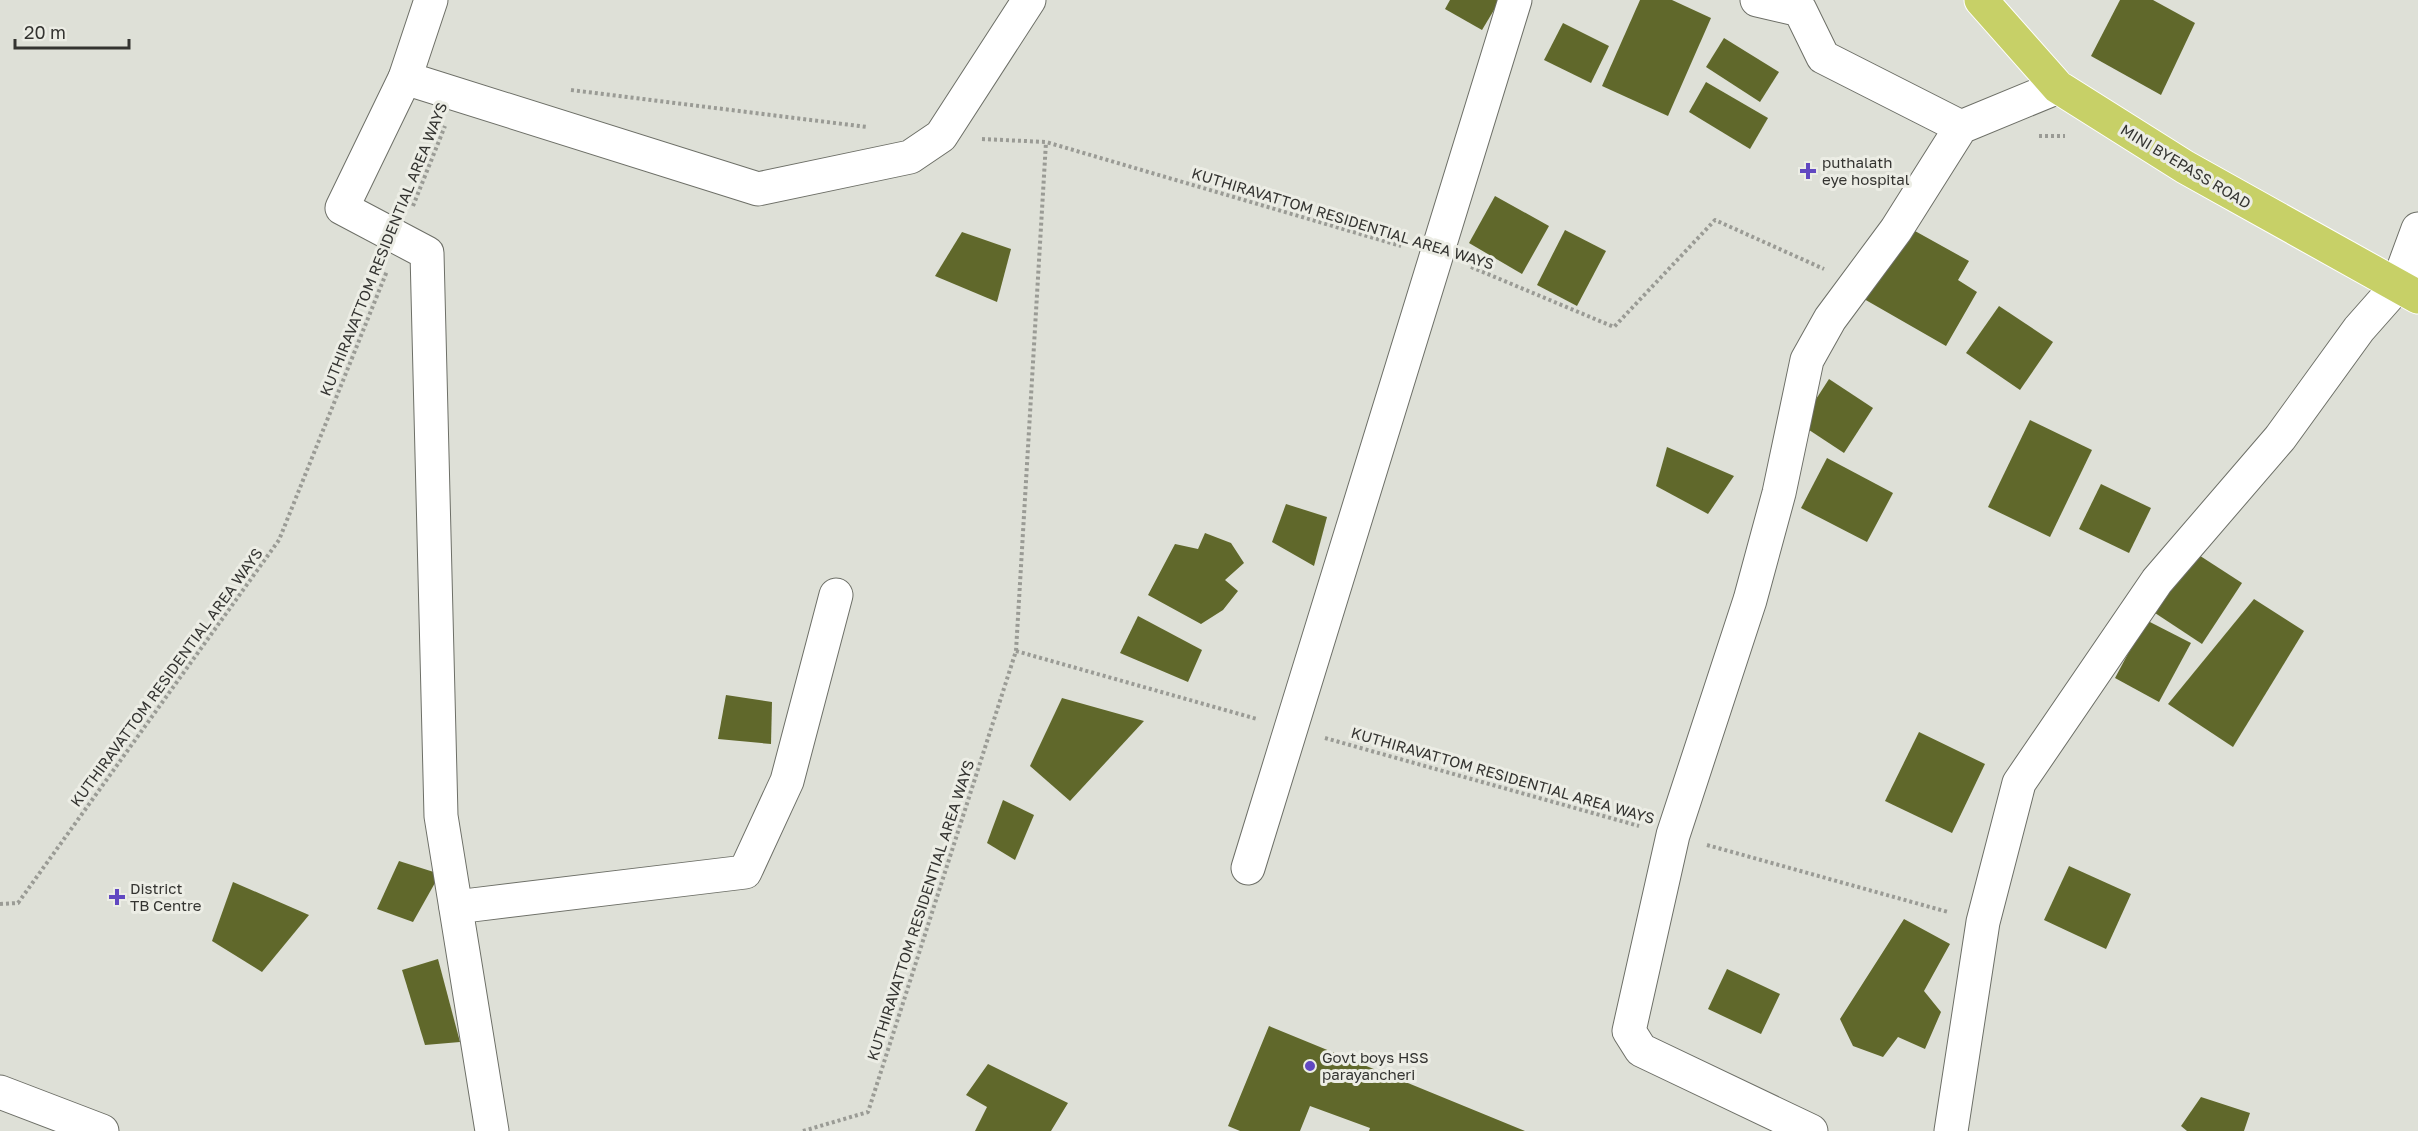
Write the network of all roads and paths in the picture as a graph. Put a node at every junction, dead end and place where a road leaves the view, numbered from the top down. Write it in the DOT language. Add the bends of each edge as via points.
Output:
graph roads {
  1 [pos="431,0"];
  2 [pos="1029,0"];
  3 [pos="1515,0"];
  4 [pos="1756,0"];
  5 [pos="1981,0"];
  6 [pos="405,78"];
  7 [pos="2058,87"];
  8 [pos="570,90"];
  9 [pos="458,94"];
  10 [pos="1961,127"];
  11 [pos="872,128"];
  12 [pos="941,136"];
  13 [pos="2032,136"];
  14 [pos="2076,139"];
  15 [pos="1046,142"];
  16 [pos="2418,229"];
  17 [pos="400,239"];
  18 [pos="1436,256"];
  19 [pos="1829,271"];
  20 [pos="2407,292"];
  21 [pos="836,595"];
  22 [pos="1016,651"];
  23 [pos="1290,728"];
  24 [pos="1673,835"];
  25 [pos="1248,868"];
  26 [pos="0,904"];
  27 [pos="456,907"];
  28 [pos="1983,922"];
  29 [pos="0,1092"];
  30 [pos="102,1131"];
  31 [pos="492,1131"];
  32 [pos="803,1131"];
  33 [pos="1811,1131"];
  34 [pos="1951,1131"];
  1 -- 6 [label="street"];
  2 -- 12 [label="street"];
  3 -- 18 [label="street"];
  4 -- 10 [label="street" via="1800,10 1823,57"];
  5 -- 7 [label="main road, MINI BYEPASS ROAD"];
  6 -- 9 [label="street"];
  6 -- 17 [label="street" via="342,208"];
  7 -- 10 [label="street"];
  7 -- 20 [label="main road, MINI BYEPASS ROAD" via="2185,167"];
  8 -- 11 [label="path"];
  9 -- 12 [label="street" via="758,189 910,157"];
  9 -- 17 [label="path, KUTHIRAVATTOM RESIDENTIAL AREA WAYS"];
  10 -- 24 [label="street" via="1896,230 1830,319 1807,360 1779,493 1750,600"];
  12 -- 15 [label="path, KUTHIRAVATTOM RESIDENTIAL AREA WAYS"];
  13 -- 14 [label="path"];
  15 -- 18 [label="path, KUTHIRAVATTOM RESIDENTIAL AREA WAYS"];
  15 -- 22 [label="path, KUTHIRAVATTOM RESIDENTIAL AREA WAYS"];
  16 -- 20 [label="street"];
  17 -- 26 [label="path, KUTHIRAVATTOM RESIDENTIAL AREA WAYS" via="279,540 18,903"];
  17 -- 27 [label="street" via="427,253 441,816"];
  18 -- 19 [label="path, KUTHIRAVATTOM RESIDENTIAL AREA WAYS" via="1481,270 1614,327 1714,220"];
  18 -- 23 [label="street"];
  20 -- 28 [label="street" via="2359,329 2280,438 2157,581 2019,783"];
  21 -- 27 [label="street" via="788,781 744,872"];
  22 -- 23 [label="path, KUTHIRAVATTOM RESIDENTIAL AREA WAYS"];
  22 -- 32 [label="path, KUTHIRAVATTOM RESIDENTIAL AREA WAYS" via="868,1112"];
  23 -- 24 [label="path, KUTHIRAVATTOM RESIDENTIAL AREA WAYS"];
  23 -- 25 [label="street"];
  24 -- 28 [label="path, KUTHIRAVATTOM RESIDENTIAL AREA WAYS"];
  24 -- 33 [label="street" via="1629,1031 1641,1050"];
  27 -- 31 [label="street"];
  28 -- 34 [label="street"];
  29 -- 30 [label="street"];
}
